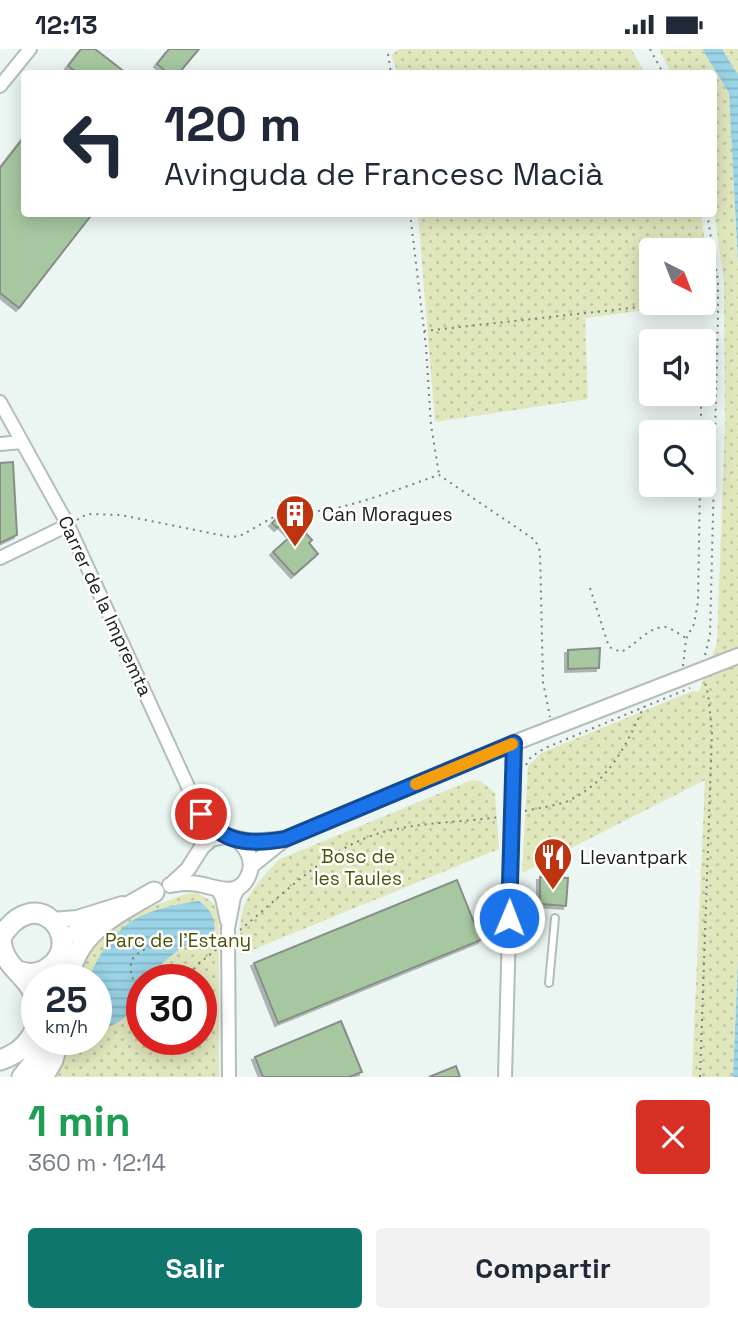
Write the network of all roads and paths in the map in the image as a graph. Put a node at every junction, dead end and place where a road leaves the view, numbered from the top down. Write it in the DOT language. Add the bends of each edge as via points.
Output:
graph roads {
  1 [pos="30,49"];
  2 [pos="650,49"];
  3 [pos="388,54"];
  4 [pos="391,70"];
  5 [pos="661,70"];
  6 [pos="0,86"];
  7 [pos="410,217"];
  8 [pos="708,217"];
  9 [pos="639,307"];
  10 [pos="716,313"];
  11 [pos="718,316"];
  12 [pos="424,331"];
  13 [pos="0,403"];
  14 [pos="22,442"];
  15 [pos="0,443"];
  16 [pos="439,475"];
  17 [pos="700,497"];
  18 [pos="68,525"];
  19 [pos="0,558"];
  20 [pos="590,588"];
  21 [pos="687,639"];
  22 [pos="738,656"];
  23 [pos="705,674"];
  24 [pos="682,677"];
  25 [pos="652,689"];
  26 [pos="643,708"];
  27 [pos="552,728"];
  28 [pos="514,743"];
  29 [pos="525,767"];
  30 [pos="201,814"];
  31 [pos="510,816"];
  32 [pos="232,838"];
  33 [pos="285,839"];
  34 [pos="199,853"];
  35 [pos="251,866"];
  36 [pos="240,885"];
  37 [pos="163,888"];
  38 [pos="213,888"];
  39 [pos="102,912"];
  40 [pos="555,918"];
  41 [pos="52,920"];
  42 [pos="228,934"];
  43 [pos="167,935"];
  44 [pos="1,938"];
  45 [pos="62,943"];
  46 [pos="55,964"];
  47 [pos="74,964"];
  48 [pos="131,964"];
  49 [pos="198,964"];
  50 [pos="10,967"];
  51 [pos="549,983"];
  52 [pos="21,1048"];
  53 [pos="39,1055"];
  54 [pos="54,1055"];
  55 [pos="0,1060"];
  56 [pos="22,1077"];
  57 [pos="43,1077"];
  58 [pos="229,1077"];
  59 [pos="505,1077"];
  60 [pos="701,1077"];
  1 -- 6 [label="street"];
  2 -- 5 [label="path"];
  3 -- 4 [label="path"];
  7 -- 12 [label="path"];
  8 -- 11 [label="path" via="718,281"];
  9 -- 12 [label="path"];
  10 -- 11 [label="path"];
  11 -- 23 [label="path" via="710,635"];
  12 -- 16 [label="path"];
  13 -- 14 [label="street, Carrer de la Impremta"];
  14 -- 15 [label="street"];
  14 -- 18 [label="street, Carrer de la Impremta"];
  16 -- 18 [label="path" via="338,507 297,514 286,510 240,537 121,515 87,514"];
  16 -- 27 [label="path" via="534,540 540,551 543,682"];
  17 -- 21 [label="path" via="698,602"];
  18 -- 19 [label="street"];
  18 -- 30 [label="street, Carrer de la Impremta"];
  20 -- 21 [label="path" via="609,647 621,652 653,630 666,627"];
  21 -- 24 [label="path"];
  22 -- 23 [label="street"];
  23 -- 24 [label="street"];
  23 -- 26 [label="path" via="690,689"];
  23 -- 60 [label="path" via="712,732"];
  24 -- 25 [label="street"];
  25 -- 26 [label="path"];
  25 -- 27 [label="street"];
  26 -- 29 [label="path" via="545,748"];
  26 -- 31 [label="path" via="628,741 602,779 566,801"];
  27 -- 28 [label="street"];
  28 -- 31 [label="street"];
  28 -- 33 [label="street"];
  30 -- 32 [label="street" via="210,826"];
  30 -- 34 [label="street" via="205,835"];
  31 -- 42 [label="path" via="391,830 347,847"];
  31 -- 59 [label="street"];
  32 -- 33 [label="street"];
  32 -- 34 [label="street" via="211,839"];
  32 -- 35 [label="street" via="248,851"];
  33 -- 35 [label="street"];
  34 -- 37 [label="street"];
  34 -- 38 [label="street" via="197,871"];
  35 -- 36 [label="street"];
  36 -- 38 [label="street" via="229,891"];
  36 -- 42 [label="street"];
  37 -- 38 [label="street" via="196,883"];
  37 -- 39 [label="street"];
  37 -- 47 [label="highway" via="110,917 92,933"];
  38 -- 42 [label="street" via="226,911"];
  39 -- 41 [label="street"];
  39 -- 45 [label="street"];
  40 -- 51 [label="lane"];
  41 -- 44 [label="highway" via="23,914"];
  41 -- 45 [label="highway"];
  42 -- 49 [label="path"];
  42 -- 58 [label="street"];
  43 -- 48 [label="path" via="160,944 143,949"];
  44 -- 50 [label="highway"];
  45 -- 46 [label="highway"];
  52 -- 55 [label="highway"];
  53 -- 56 [label="highway"];
  54 -- 57 [label="highway"];
}
